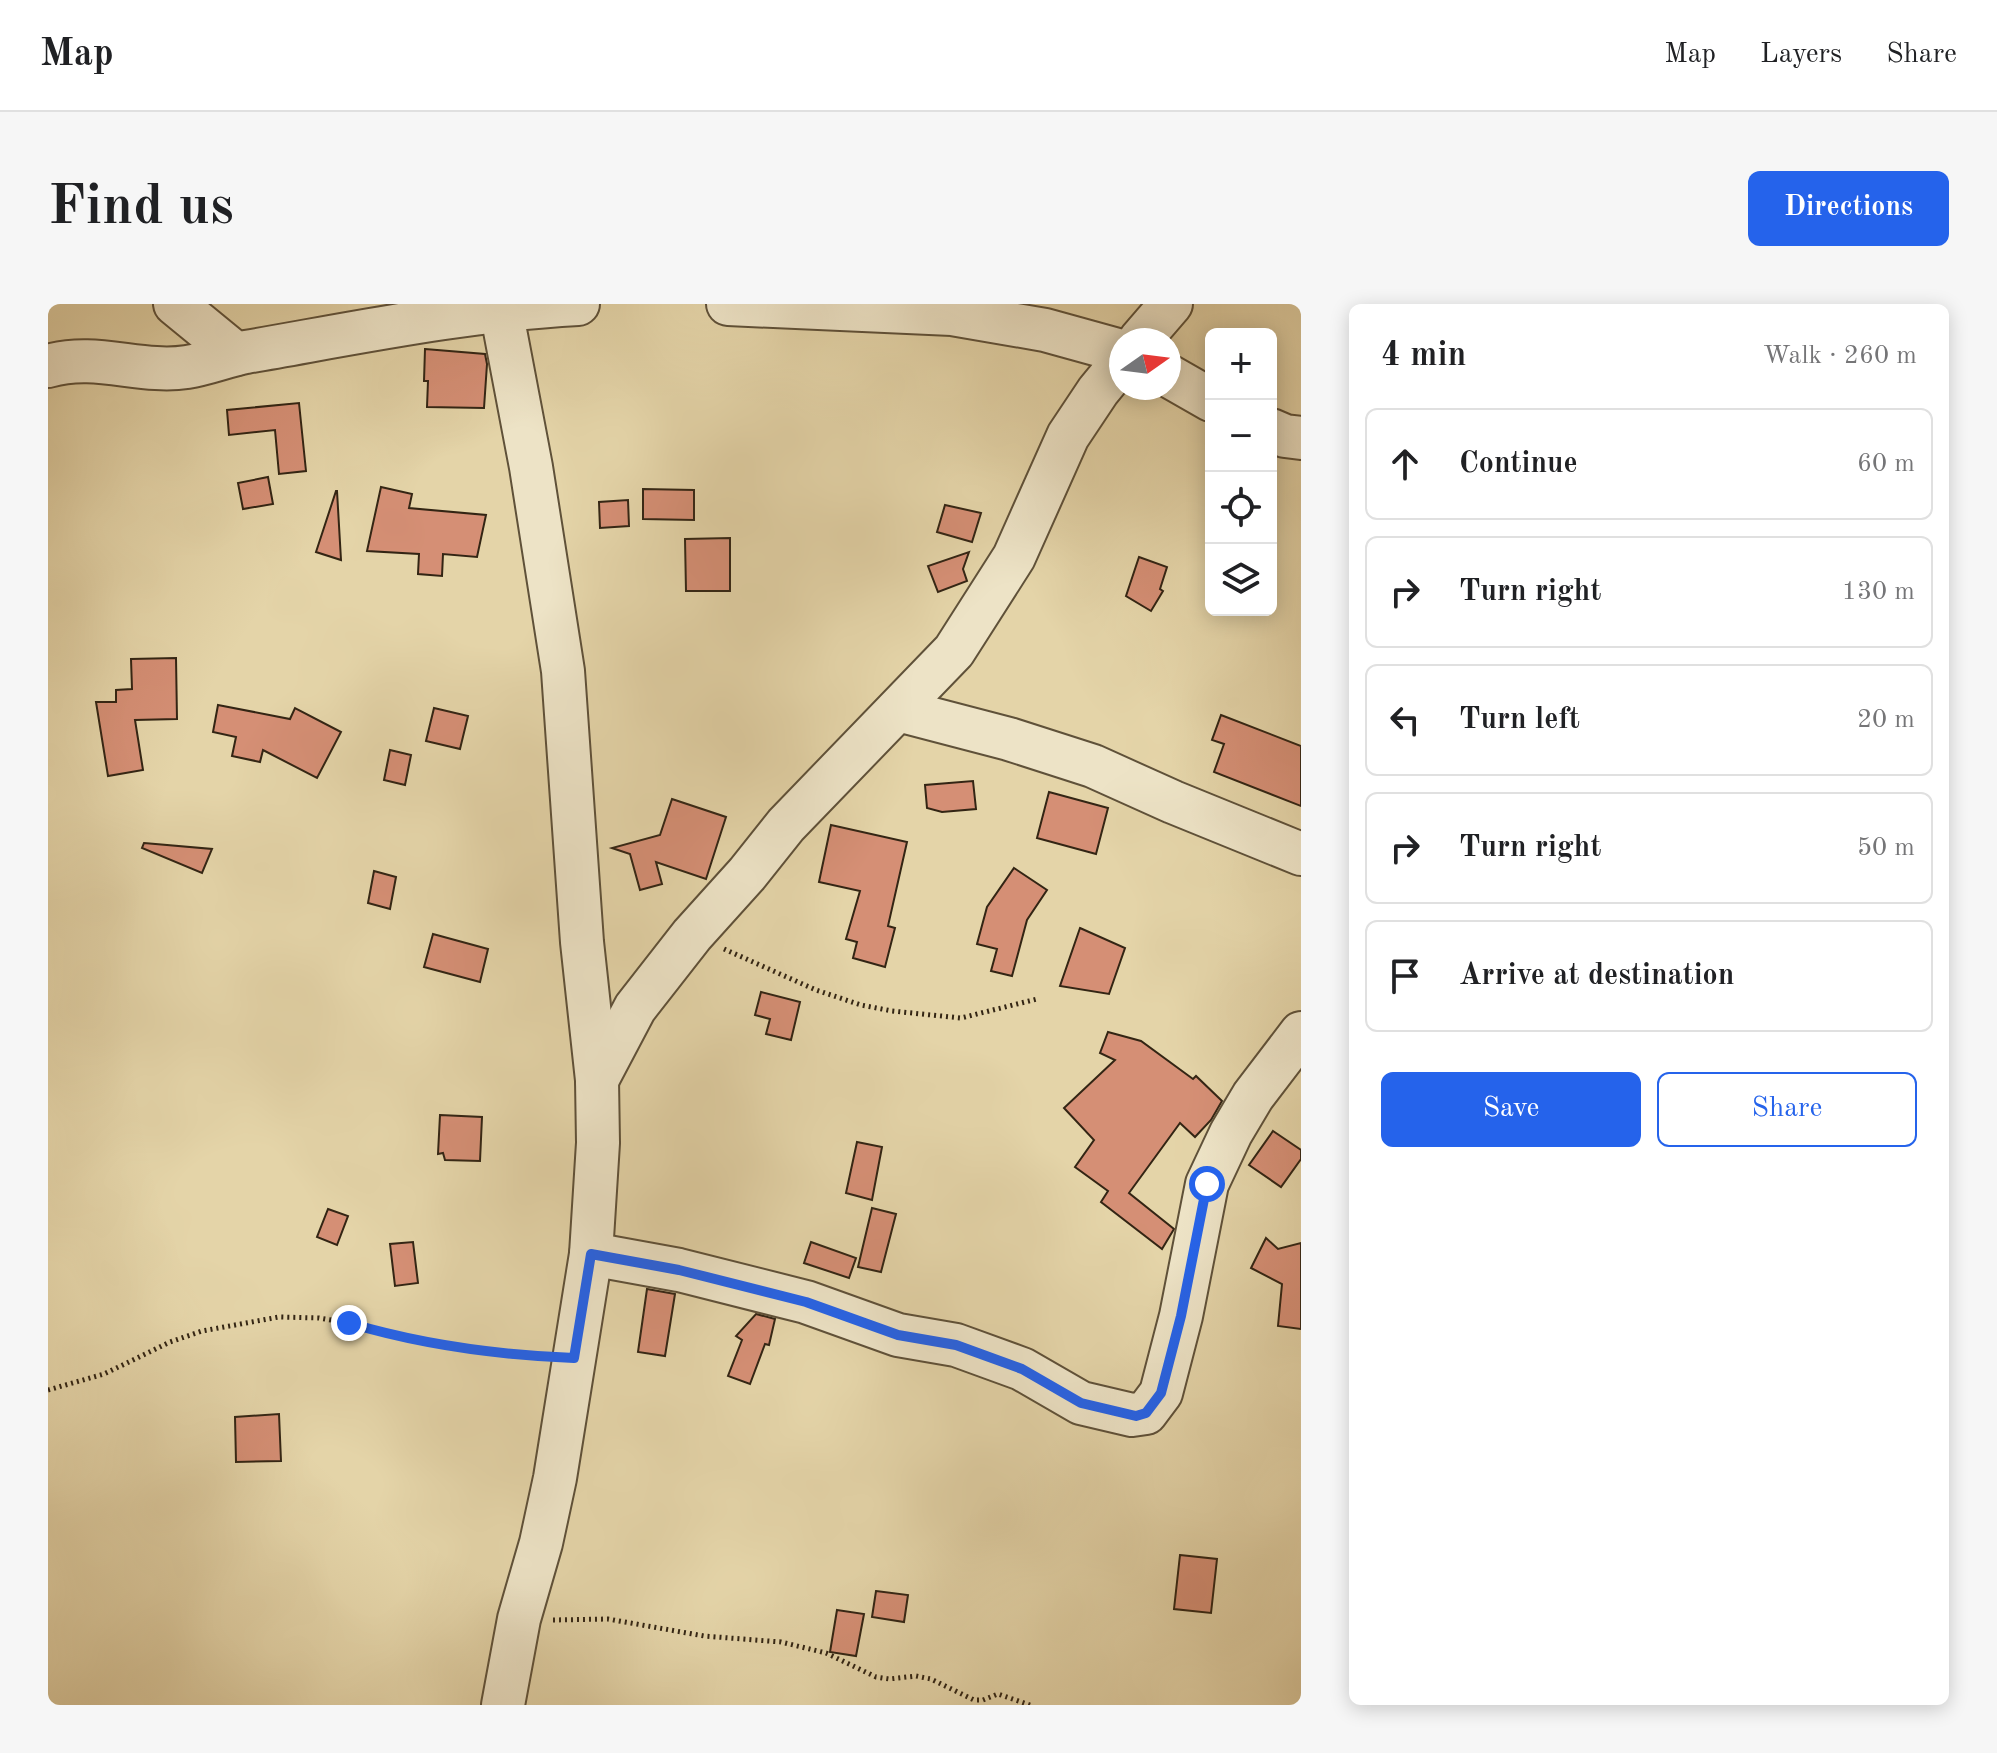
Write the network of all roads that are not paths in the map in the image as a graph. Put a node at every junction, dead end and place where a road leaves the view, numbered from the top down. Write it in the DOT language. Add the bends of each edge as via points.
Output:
graph roads {
  1 [pos="175,304"];
  2 [pos="578,304"];
  3 [pos="728,304"];
  4 [pos="1171,304"];
  5 [pos="500,307"];
  6 [pos="1150,328"];
  7 [pos="1109,348"];
  8 [pos="236,354"];
  9 [pos="48,366"];
  10 [pos="1109,378"];
  11 [pos="1181,383"];
  12 [pos="1205,397"];
  13 [pos="1277,433"];
  14 [pos="1301,438"];
  15 [pos="898,710"];
  16 [pos="1301,854"];
  17 [pos="1301,1033"];
  18 [pos="597,1080"];
  19 [pos="591,1254"];
  20 [pos="503,1705"];
  1 -- 8 [label="street"];
  2 -- 5 [label="street"];
  3 -- 7 [label="street" via="952,314"];
  4 -- 6 [label="street"];
  5 -- 8 [label="street"];
  5 -- 18 [label="street" via="563,671"];
  8 -- 9 [label="street" via="189,367 93,360"];
  10 -- 15 [label="street" via="1068,436 1014,557 982,609 954,651"];
  11 -- 12 [label="street"];
  13 -- 14 [label="street"];
  15 -- 16 [label="street" via="1093,766"];
  15 -- 18 [label="street" via="786,825 692,935 635,1008"];
  17 -- 19 [label="street" via="1253,1096 1207,1184 1161,1393 1141,1415 1081,1403 1022,1369 956,1345 898,1335 806,1302 723,1281"];
  18 -- 19 [label="street"];
  19 -- 20 [label="street" via="555,1478"];
}
